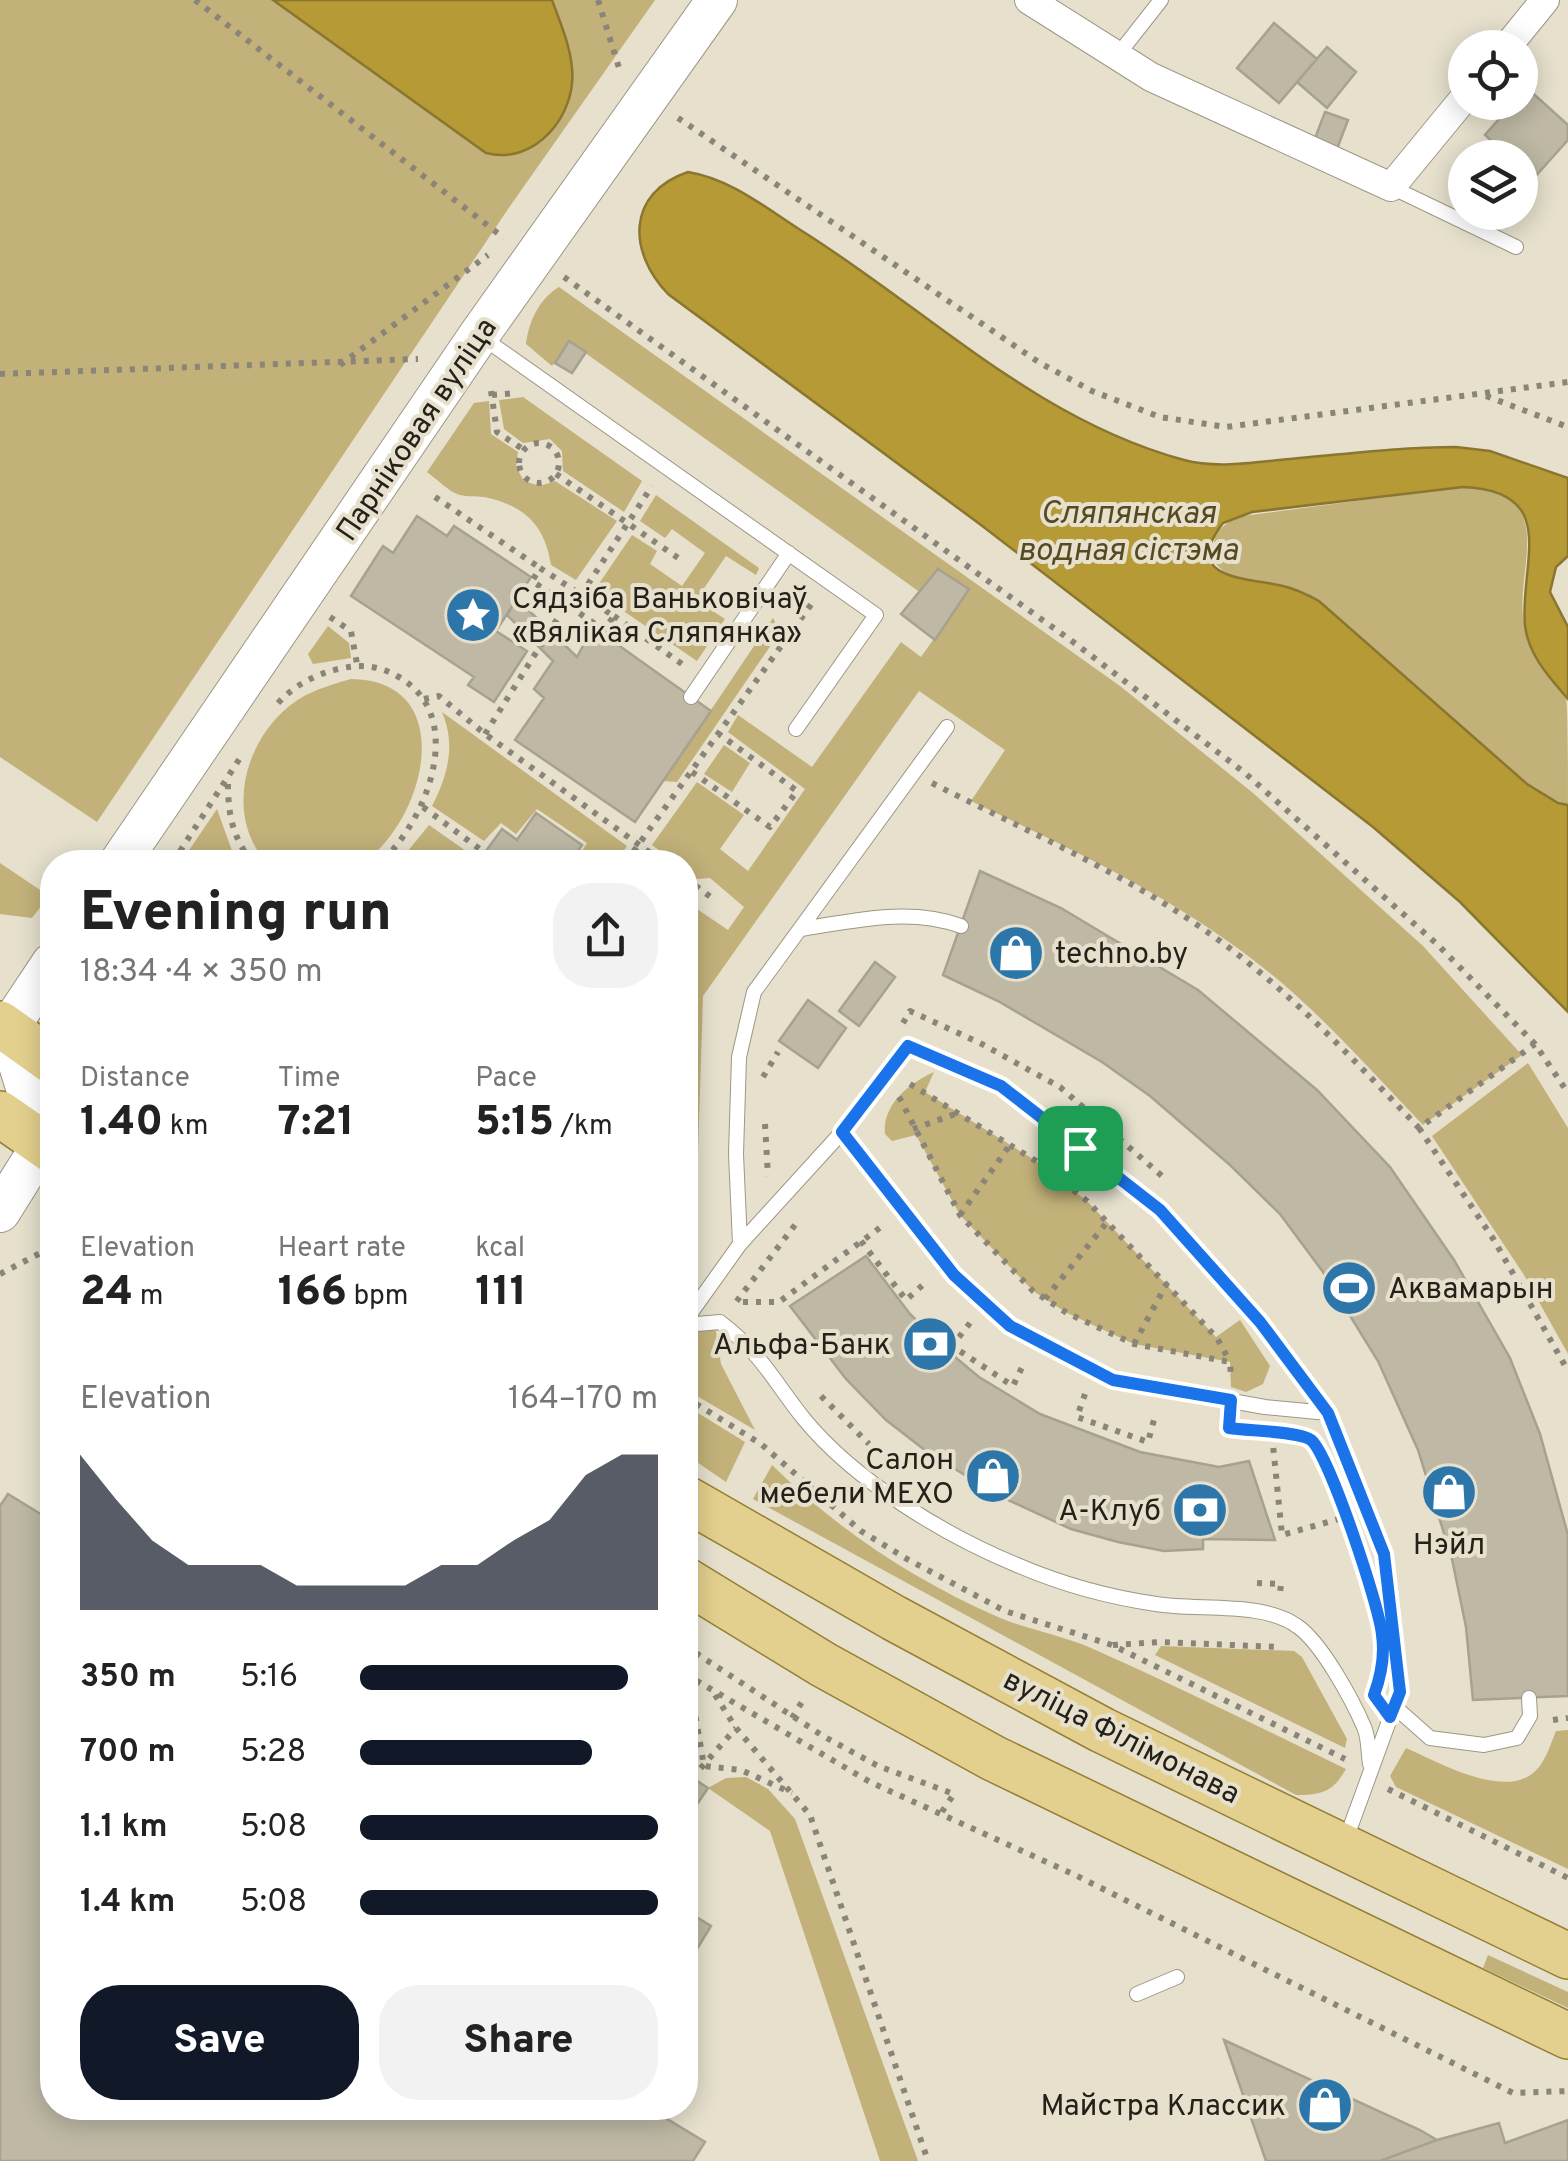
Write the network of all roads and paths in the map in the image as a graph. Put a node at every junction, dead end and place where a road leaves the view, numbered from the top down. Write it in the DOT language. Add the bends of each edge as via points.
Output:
graph roads {
  1 [pos="195,0"];
  2 [pos="598,0"];
  3 [pos="717,0"];
  4 [pos="1029,0"];
  5 [pos="1161,0"];
  6 [pos="1545,0"];
  7 [pos="1521,30"];
  8 [pos="1116,56"];
  9 [pos="643,101"];
  10 [pos="1448,118"];
  11 [pos="1391,187"];
  12 [pos="1516,247"];
  13 [pos="561,275"];
  14 [pos="479,335"];
  15 [pos="427,358"];
  16 [pos="340,364"];
  17 [pos="0,374"];
  18 [pos="490,382"];
  19 [pos="1568,382"];
  20 [pos="1485,395"];
  21 [pos="1568,426"];
  22 [pos="524,450"];
  23 [pos="664,468"];
  24 [pos="556,474"];
  25 [pos="436,497"];
  26 [pos="628,523"];
  27 [pos="790,553"];
  28 [pos="684,562"];
  29 [pos="540,568"];
  30 [pos="828,581"];
  31 [pos="582,595"];
  32 [pos="566,604"];
  33 [pos="322,612"];
  34 [pos="614,616"];
  35 [pos="357,664"];
  36 [pos="682,664"];
  37 [pos="691,697"];
  38 [pos="424,699"];
  39 [pos="268,712"];
  40 [pos="947,727"];
  41 [pos="796,729"];
  42 [pos="484,734"];
  43 [pos="719,734"];
  44 [pos="245,750"];
  45 [pos="692,772"];
  46 [pos="913,774"];
  47 [pos="228,782"];
  48 [pos="422,807"];
  49 [pos="640,845"];
  50 [pos="128,850"];
  51 [pos="181,850"];
  52 [pos="242,850"];
  53 [pos="393,850"];
  54 [pos="481,850"];
  55 [pos="636,850"];
  56 [pos="647,850"];
  57 [pos="698,888"];
  58 [pos="712,898"];
  59 [pos="961,926"];
  60 [pos="801,929"];
  61 [pos="40,979"];
  62 [pos="902,1026"];
  63 [pos="4,1027"];
  64 [pos="1535,1044"];
  65 [pos="40,1052"];
  66 [pos="778,1052"];
  67 [pos="1568,1093"];
  68 [pos="764,1094"];
  69 [pos="764,1112"];
  70 [pos="958,1113"];
  71 [pos="0,1114"];
  72 [pos="40,1125"];
  73 [pos="1419,1128"];
  74 [pos="913,1129"];
  75 [pos="842,1132"];
  76 [pos="40,1142"];
  77 [pos="1010,1145"];
  78 [pos="40,1158"];
  79 [pos="1164,1177"];
  80 [pos="777,1180"];
  81 [pos="876,1211"];
  82 [pos="0,1212"];
  83 [pos="960,1215"];
  84 [pos="802,1216"];
  85 [pos="1108,1221"];
  86 [pos="885,1224"];
  87 [pos="894,1237"];
  88 [pos="861,1241"];
  89 [pos="740,1244"];
  90 [pos="40,1253"];
  91 [pos="0,1274"];
  92 [pos="1167,1283"];
  93 [pos="936,1292"];
  94 [pos="1045,1299"];
  95 [pos="698,1304"];
  96 [pos="958,1313"];
  97 [pos="698,1323"];
  98 [pos="970,1323"];
  99 [pos="982,1333"];
  100 [pos="1134,1344"];
  101 [pos="1230,1362"];
  102 [pos="1568,1371"];
  103 [pos="1041,1373"];
  104 [pos="1072,1388"];
  105 [pos="816,1390"];
  106 [pos="1085,1394"];
  107 [pos="1097,1399"];
  108 [pos="1231,1400"];
  109 [pos="698,1405"];
  110 [pos="1328,1413"];
  111 [pos="1174,1419"];
  112 [pos="1284,1434"];
  113 [pos="1272,1435"];
  114 [pos="878,1454"];
  115 [pos="1340,1502"];
  116 [pos="698,1506"];
  117 [pos="1347,1517"];
  118 [pos="1352,1534"];
  119 [pos="1243,1582"];
  120 [pos="698,1588"];
  121 [pos="1279,1614"];
  122 [pos="1112,1645"];
  123 [pos="1298,1648"];
  124 [pos="698,1655"];
  125 [pos="698,1682"];
  126 [pos="712,1691"];
  127 [pos="1529,1698"];
  128 [pos="1395,1707"];
  129 [pos="736,1728"];
  130 [pos="698,1734"];
  131 [pos="1352,1751"];
  132 [pos="1348,1761"];
  133 [pos="704,1766"];
  134 [pos="698,1772"];
  135 [pos="1370,1775"];
  136 [pos="794,1794"];
  137 [pos="941,1813"];
  138 [pos="1344,1846"];
  139 [pos="1568,1878"];
  140 [pos="1568,1956"];
  141 [pos="1177,1977"];
  142 [pos="1137,1994"];
  143 [pos="1568,2036"];
  144 [pos="1568,2091"];
  145 [pos="928,2161"];
  1 -- 16 [label="path" via="507,241"];
  2 -- 9 [label="path"];
  3 -- 9 [label="street, Парніковая вуліца"];
  4 -- 8 [label="street"];
  5 -- 8 [label="lane"];
  6 -- 7 [label="street"];
  8 -- 11 [label="street"];
  9 -- 14 [label="street, Парніковая вуліца"];
  9 -- 20 [label="path" via="1040,363 1160,418 1226,428"];
  10 -- 11 [label="street"];
  11 -- 12 [label="lane"];
  13 -- 64 [label="path" via="1245,773 1438,945"];
  14 -- 23 [label="lane"];
  14 -- 50 [label="street, Парніковая вуліца"];
  15 -- 16 [label="path"];
  16 -- 17 [label="path"];
  18 -- 22 [label="path" via="498,432"];
  19 -- 20 [label="path"];
  20 -- 21 [label="path"];
  22 -- 24 [label="path" via="536,443 554,449"];
  22 -- 24 [label="path" via="520,462 527,478 538,482"];
  23 -- 26 [label="path"];
  23 -- 27 [label="lane"];
  24 -- 26 [label="path"];
  25 -- 29 [label="path"];
  26 -- 28 [label="path"];
  26 -- 31 [label="path"];
  27 -- 30 [label="lane"];
  27 -- 37 [label="lane"];
  29 -- 31 [label="path"];
  29 -- 32 [label="path" via="532,581"];
  30 -- 41 [label="lane" via="876,615"];
  30 -- 43 [label="path"];
  31 -- 34 [label="path"];
  32 -- 34 [label="path" via="604,630"];
  32 -- 42 [label="path"];
  33 -- 35 [label="path" via="351,631"];
  34 -- 36 [label="path"];
  35 -- 38 [label="path" via="409,682"];
  35 -- 39 [label="path" via="304,681"];
  38 -- 42 [label="path" via="439,696"];
  38 -- 48 [label="path" via="435,761"];
  40 -- 46 [label="lane"];
  42 -- 49 [label="path"];
  43 -- 45 [label="path"];
  43 -- 45 [label="path" via="797,791 770,828"];
  44 -- 47 [label="path"];
  45 -- 49 [label="path"];
  46 -- 60 [label="lane"];
  46 -- 73 [label="path" via="1211,934 1319,1023"];
  47 -- 51 [label="path"];
  47 -- 52 [label="path" via="228,813"];
  48 -- 53 [label="path"];
  48 -- 54 [label="path"];
  49 -- 55 [label="path"];
  49 -- 56 [label="path"];
  57 -- 58 [label="path"];
  59 -- 60 [label="lane" via="906,915"];
  60 -- 89 [label="lane" via="754,992 739,1057"];
  61 -- 63 [label="street"];
  62 -- 79 [label="path" via="910,1011 1060,1087"];
  63 -- 65 [label="main road"];
  63 -- 72 [label="street"];
  64 -- 67 [label="path"];
  64 -- 73 [label="path"];
  66 -- 68 [label="path" via="763,1077"];
  69 -- 80 [label="path" via="768,1181"];
  70 -- 74 [label="path"];
  70 -- 74 [label="path" via="909,1083 898,1098"];
  70 -- 77 [label="path"];
  71 -- 76 [label="main road"];
  73 -- 102 [label="path" via="1494,1240"];
  74 -- 83 [label="path"];
  75 -- 89 [label="lane"];
  75 -- 108 [label="lane" via="954,1275 1010,1326 1113,1380"];
  75 -- 110 [label="lane" via="908,1046 1001,1086 1160,1210 1260,1322"];
  77 -- 83 [label="path"];
  77 -- 85 [label="path"];
  78 -- 82 [label="street"];
  81 -- 86 [label="path"];
  83 -- 94 [label="path"];
  84 -- 88 [label="path" via="736,1302 779,1302"];
  85 -- 92 [label="path"];
  85 -- 94 [label="path"];
  86 -- 87 [label="path"];
  86 -- 88 [label="path"];
  88 -- 93 [label="path" via="906,1300 924,1279"];
  89 -- 95 [label="lane"];
  90 -- 91 [label="path"];
  92 -- 100 [label="path"];
  92 -- 101 [label="path"];
  94 -- 100 [label="path"];
  96 -- 98 [label="path"];
  97 -- 121 [label="lane" via="720,1322 752,1346 806,1422 937,1526 1061,1582 1110,1596"];
  98 -- 99 [label="path"];
  98 -- 103 [label="path" via="952,1346 1013,1386 1021,1361"];
  100 -- 101 [label="path"];
  101 -- 108 [label="path"];
  104 -- 106 [label="path"];
  105 -- 114 [label="path"];
  106 -- 107 [label="path"];
  106 -- 111 [label="path" via="1077,1417 1148,1442 1152,1415"];
  108 -- 110 [label="lane"];
  108 -- 113 [label="path" via="1229,1428"];
  109 -- 122 [label="path" via="761,1444 833,1509 892,1550 1005,1611"];
  110 -- 128 [label="lane" via="1384,1554 1400,1692"];
  112 -- 113 [label="path"];
  113 -- 117 [label="path" via="1282,1535"];
  115 -- 117 [label="path"];
  116 -- 138 [label="main road, вуліца Філімонава" via="1102,1730"];
  117 -- 118 [label="path"];
  119 -- 121 [label="path" via="1281,1584"];
  120 -- 143 [label="main road" via="977,1750"];
  121 -- 135 [label="lane" via="1302,1628 1334,1672 1366,1730"];
  122 -- 123 [label="path"];
  122 -- 132 [label="path"];
  124 -- 137 [label="path" via="836,1744 954,1794"];
  125 -- 126 [label="path"];
  126 -- 129 [label="path"];
  126 -- 137 [label="path" via="870,1782"];
  127 -- 128 [label="lane" via="1530,1716 1518,1738 1484,1745 1430,1738"];
  128 -- 135 [label="lane"];
  129 -- 133 [label="path"];
  129 -- 136 [label="path"];
  130 -- 133 [label="path"];
  131 -- 132 [label="path"];
  132 -- 135 [label="path"];
  133 -- 134 [label="path"];
  133 -- 136 [label="path" via="741,1770"];
  135 -- 138 [label="lane"];
  135 -- 139 [label="path" via="1397,1796"];
  136 -- 145 [label="path" via="810,1815"];
  137 -- 144 [label="path" via="1513,2094"];
  138 -- 140 [label="main road, вуліца Філімонава"];
  141 -- 142 [label="lane"];
}
